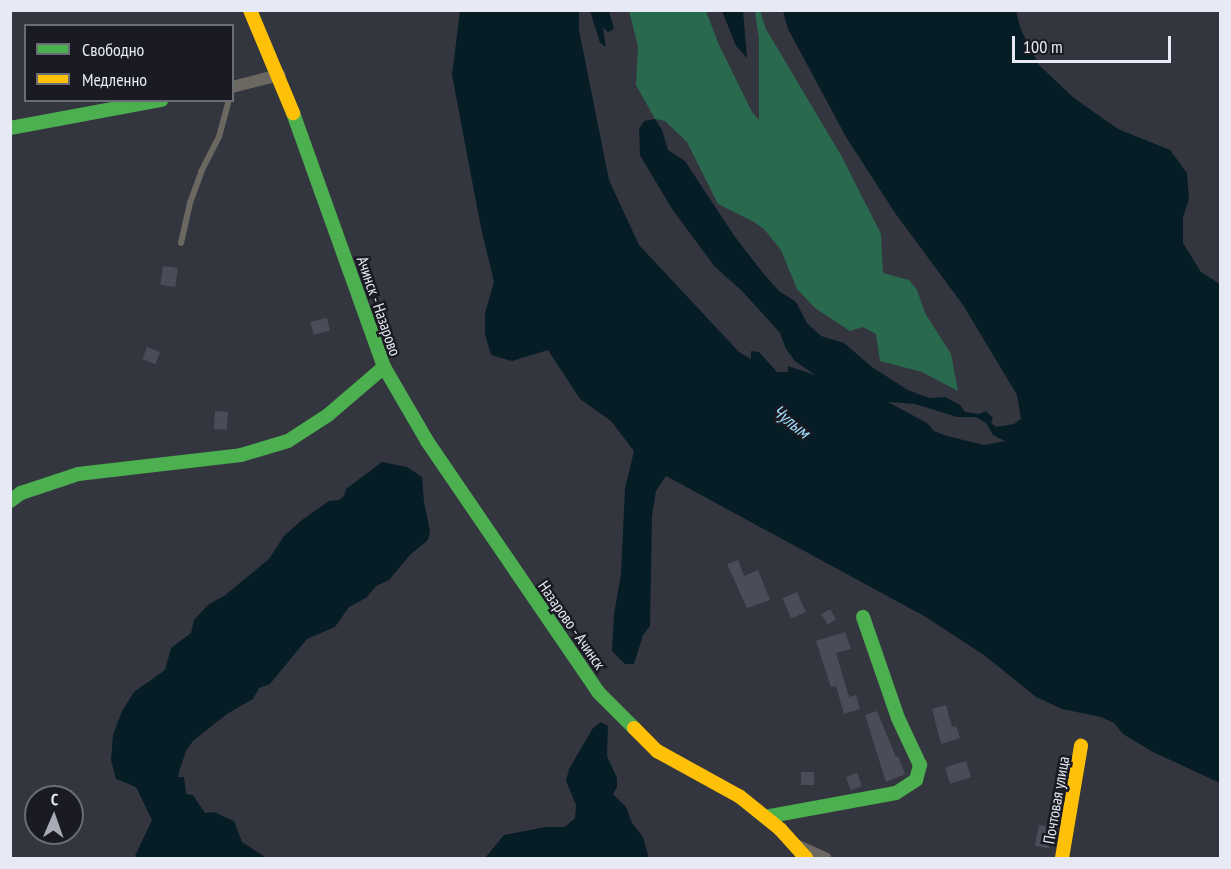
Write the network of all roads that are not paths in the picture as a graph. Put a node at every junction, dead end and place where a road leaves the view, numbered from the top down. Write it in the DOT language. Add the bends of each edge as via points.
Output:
graph roads {
  1 [pos="250,10"];
  2 [pos="279,75"];
  3 [pos="234,88"];
  4 [pos="150,102"];
  5 [pos="228,102"];
  6 [pos="10,128"];
  7 [pos="181,243"];
  8 [pos="384,367"];
  9 [pos="10,501"];
  10 [pos="863,616"];
  11 [pos="1081,746"];
  12 [pos="765,818"];
  13 [pos="794,844"];
  14 [pos="806,858"];
  15 [pos="825,858"];
  16 [pos="1062,858"];
  1 -- 2 [label="street, Ачинск - Назарово"];
  2 -- 3 [label="street"];
  2 -- 8 [label="street, Ачинск - Назарово"];
  4 -- 6 [label="street"];
  5 -- 7 [label="lane" via="219,137 190,203"];
  8 -- 9 [label="street, Ачинск - Назарово" via="328,415 288,441 241,455 78,474 21,493"];
  8 -- 12 [label="street, Назарово - Ачинск" via="427,441 598,692 657,752 739,796"];
  10 -- 12 [label="street" via="898,718 920,765 916,780 896,793"];
  11 -- 16 [label="street, Почтовая улица"];
  12 -- 13 [label="street, Назарово - Ачинск"];
  13 -- 14 [label="street, Назарово - Ачинск"];
  13 -- 15 [label="street"];
}
